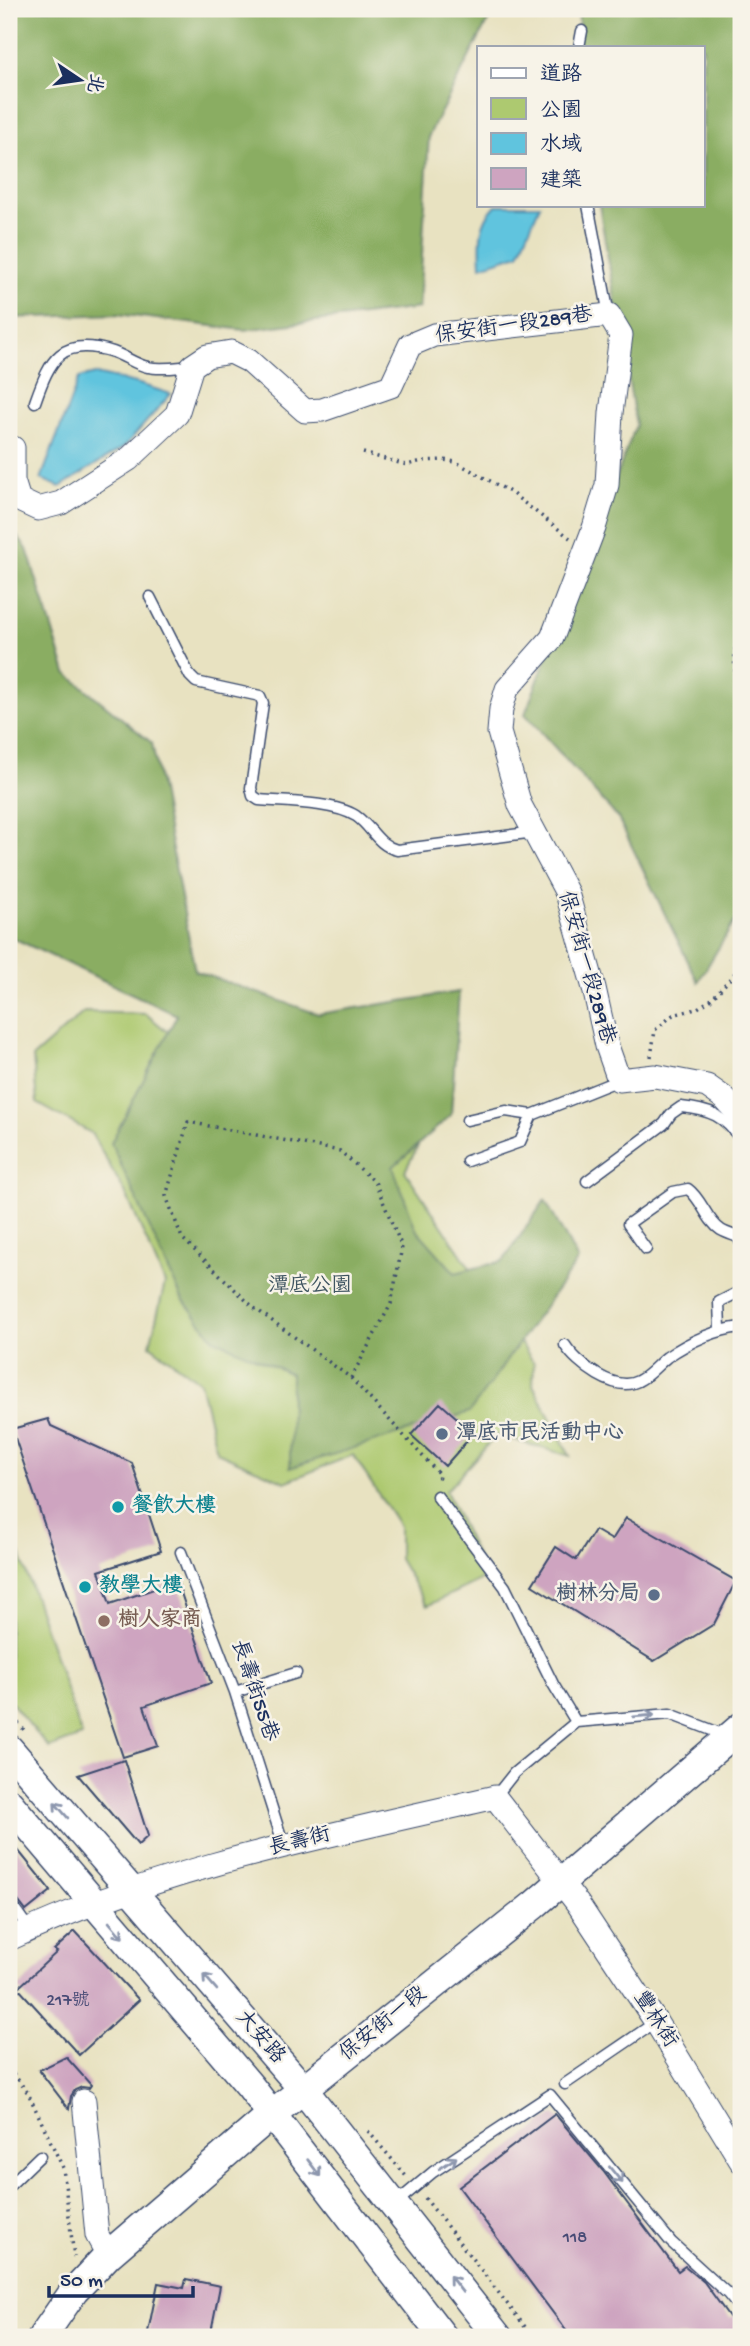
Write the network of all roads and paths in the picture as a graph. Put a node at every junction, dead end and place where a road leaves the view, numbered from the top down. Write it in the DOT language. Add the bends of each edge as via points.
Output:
graph roads {
  1 [pos="582,31"];
  2 [pos="579,46"];
  3 [pos="588,206"];
  4 [pos="609,315"];
  5 [pos="192,366"];
  6 [pos="35,402"];
  7 [pos="13,448"];
  8 [pos="363,453"];
  9 [pos="586,550"];
  10 [pos="150,597"];
  11 [pos="741,621"];
  12 [pos="741,706"];
  13 [pos="535,832"];
  14 [pos="741,966"];
  15 [pos="655,1076"];
  16 [pos="619,1080"];
  17 [pos="532,1115"];
  18 [pos="741,1118"];
  19 [pos="467,1120"];
  20 [pos="741,1140"];
  21 [pos="467,1161"];
  22 [pos="587,1181"];
  23 [pos="741,1243"];
  24 [pos="646,1249"];
  25 [pos="741,1291"];
  26 [pos="741,1326"];
  27 [pos="720,1329"];
  28 [pos="565,1345"];
  29 [pos="351,1378"];
  30 [pos="437,1496"];
  31 [pos="181,1552"];
  32 [pos="296,1673"];
  33 [pos="235,1692"];
  34 [pos="576,1722"];
  35 [pos="736,1732"];
  36 [pos="9,1749"];
  37 [pos="495,1797"];
  38 [pos="9,1803"];
  39 [pos="284,1846"];
  40 [pos="561,1882"];
  41 [pos="131,1890"];
  42 [pos="9,1901"];
  43 [pos="93,1903"];
  44 [pos="19,1934"];
  45 [pos="656,2022"];
  46 [pos="565,2084"];
  47 [pos="303,2089"];
  48 [pos="84,2101"];
  49 [pos="272,2114"];
  50 [pos="361,2123"];
  51 [pos="40,2156"];
  52 [pos="741,2161"];
  53 [pos="9,2186"];
  54 [pos="415,2186"];
  55 [pos="394,2204"];
  56 [pos="108,2255"];
  57 [pos="74,2291"];
  58 [pos="741,2310"];
  59 [pos="42,2337"];
  60 [pos="66,2337"];
  61 [pos="443,2337"];
  62 [pos="498,2337"];
  63 [pos="533,2337"];
  1 -- 2 [label="lane"];
  3 -- 4 [label="lane"];
  4 -- 5 [label="street, 保安街一段289巷" via="434,335 410,345 391,386 322,410 305,411 249,361 232,352 207,356"];
  4 -- 9 [label="street, 保安街一段289巷" via="621,335 607,485"];
  5 -- 6 [label="lane, 保安街一段289巷" via="148,367 112,352 82,347 57,355 47,368"];
  5 -- 7 [label="street" via="177,414 129,459 61,503 38,509 19,500 13,481"];
  8 -- 9 [label="path" via="407,465 456,462 510,492"];
  9 -- 13 [label="street, 保安街一段289巷" via="552,638 507,689 501,709 499,732 509,771"];
  10 -- 13 [label="lane" via="196,682 260,696 263,703 251,788 259,800 313,803 352,814 385,847 397,849"];
  11 -- 12 [label="path" via="735,635"];
  13 -- 16 [label="street, 保安街一段289巷" via="567,892"];
  14 -- 15 [label="path" via="712,999 673,1015 655,1030 651,1053"];
  15 -- 16 [label="street"];
  15 -- 18 [label="street" via="707,1086"];
  16 -- 17 [label="lane"];
  17 -- 19 [label="lane" via="506,1111"];
  17 -- 21 [label="lane" via="520,1142"];
  20 -- 22 [label="lane" via="729,1123 705,1110 681,1107"];
  23 -- 24 [label="lane" via="738,1237 720,1230 688,1189 673,1192 628,1224"];
  25 -- 27 [label="lane" via="719,1302"];
  26 -- 27 [label="lane"];
  27 -- 28 [label="lane" via="669,1356 637,1382 617,1382 593,1373"];
  29 -- 29 [label="path" via="253,1307 182,1238 166,1196 188,1122 340,1151 375,1182 402,1247 391,1304"];
  29 -- 30 [label="path" via="439,1474"];
  30 -- 34 [label="lane" via="505,1587"];
  31 -- 33 [label="lane, 長壽街55巷"];
  32 -- 33 [label="lane"];
  33 -- 39 [label="lane, 長壽街55巷"];
  34 -- 35 [label="lane, one-way" via="670,1714"];
  34 -- 37 [label="lane" via="514,1773"];
  35 -- 40 [label="street, 保安街一段"];
  41 -- 36 [label="street, 大安路, one-way"];
  37 -- 39 [label="street, 長壽街"];
  37 -- 40 [label="street"];
  38 -- 43 [label="street, 大安路"];
  39 -- 41 [label="street, 長壽街"];
  40 -- 45 [label="street, 豐林街"];
  40 -- 47 [label="street, 保安街一段"];
  41 -- 43 [label="street, 長壽街"];
  47 -- 41 [label="street, 大安路, one-way"];
  42 -- 44 [label="lane"];
  43 -- 44 [label="street, 長壽街"];
  43 -- 49 [label="street, 大安路, one-way"];
  45 -- 46 [label="lane"];
  45 -- 52 [label="street, 豐林街"];
  47 -- 49 [label="street, 保安街一段"];
  47 -- 55 [label="street, 大安路"];
  48 -- 56 [label="street" via="97,2235"];
  49 -- 56 [label="street, 保安街一段"];
  49 -- 61 [label="street, 大安路, one-way"];
  50 -- 54 [label="path"];
  51 -- 53 [label="lane"];
  54 -- 55 [label="lane"];
  54 -- 58 [label="lane, one-way" via="550,2095 671,2242"];
  54 -- 63 [label="path"];
  62 -- 55 [label="street, 大安路, one-way"];
  56 -- 57 [label="street, 保安街一段"];
  57 -- 59 [label="street, 保安街一段"];
  57 -- 60 [label="street"];
}
